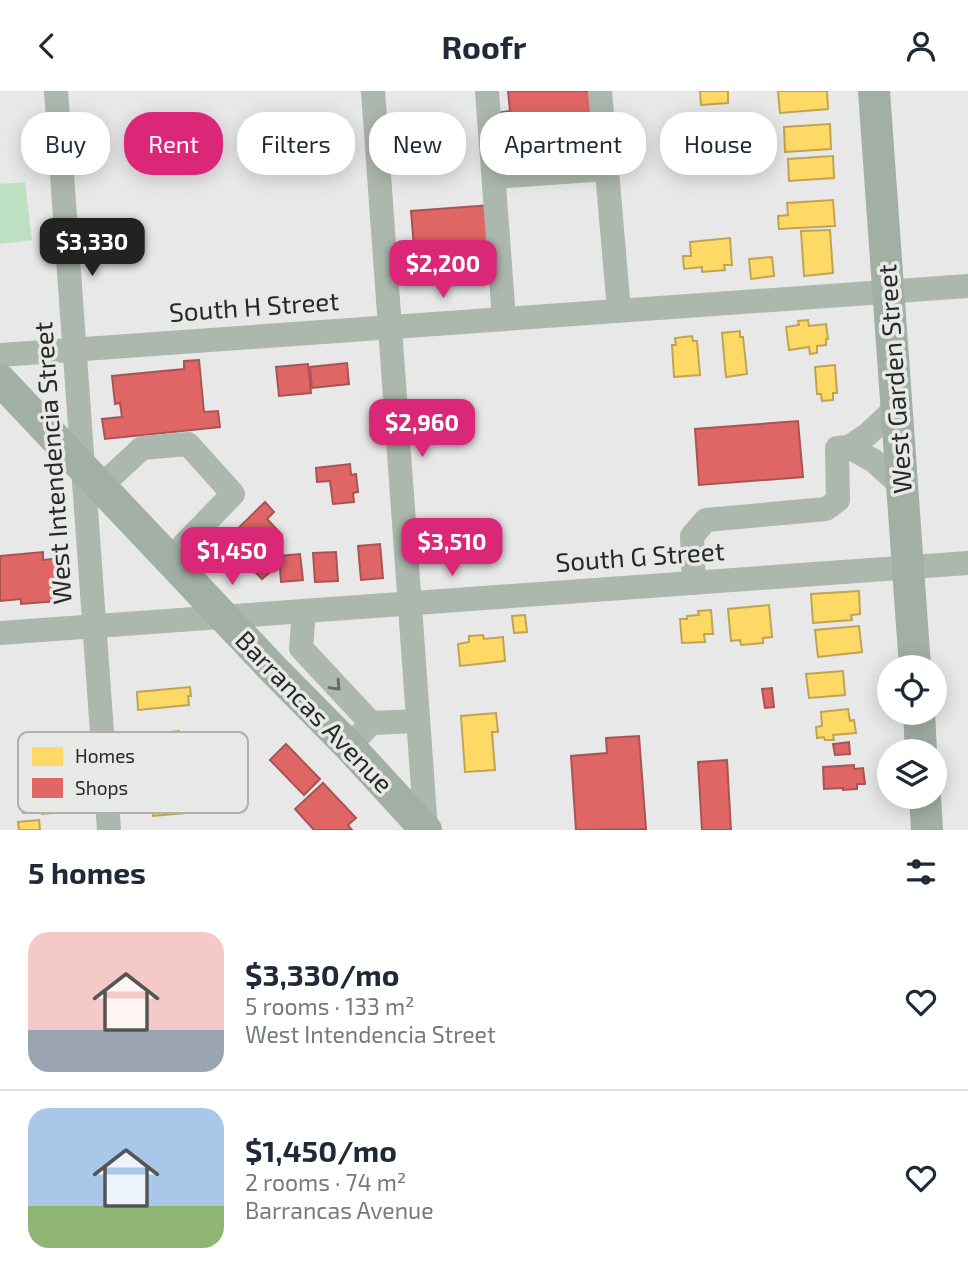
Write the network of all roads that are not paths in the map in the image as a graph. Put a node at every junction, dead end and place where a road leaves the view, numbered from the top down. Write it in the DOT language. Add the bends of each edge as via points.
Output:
graph roads {
  1 [pos="56,91"];
  2 [pos="373,91"];
  3 [pos="487,91"];
  4 [pos="600,91"];
  5 [pos="874,91"];
  6 [pos="602,112"];
  7 [pos="522,175"];
  8 [pos="608,175"];
  9 [pos="494,177"];
  10 [pos="968,286"];
  11 [pos="889,291"];
  12 [pos="620,310"];
  13 [pos="504,319"];
  14 [pos="390,327"];
  15 [pos="75,349"];
  16 [pos="0,355"];
  17 [pos="0,380"];
  18 [pos="897,407"];
  19 [pos="849,447"];
  20 [pos="92,477"];
  21 [pos="903,487"];
  22 [pos="170,559"];
  23 [pos="968,563"];
  24 [pos="908,567"];
  25 [pos="694,583"];
  26 [pos="410,603"];
  27 [pos="304,611"];
  28 [pos="225,617"];
  29 [pos="94,626"];
  30 [pos="0,633"];
  31 [pos="301,648"];
  32 [pos="914,655"];
  33 [pos="272,669"];
  34 [pos="418,722"];
  35 [pos="371,723"];
  36 [pos="102,732"];
  37 [pos="349,746"];
  38 [pos="926,809"];
  39 [pos="426,830"];
  40 [pos="927,830"];
  1 -- 15 [label="street, West Intendencia Street"];
  2 -- 14 [label="street"];
  3 -- 9 [label="street"];
  4 -- 6 [label="street"];
  5 -- 11 [label="main road, West Garden Street"];
  7 -- 9 [label="street"];
  8 -- 12 [label="street"];
  9 -- 13 [label="street"];
  10 -- 11 [label="street, South H Street"];
  11 -- 12 [label="street, South H Street"];
  11 -- 18 [label="main road, West Garden Street"];
  12 -- 13 [label="street, South H Street"];
  13 -- 14 [label="street, South H Street"];
  14 -- 15 [label="street, South H Street"];
  14 -- 26 [label="street"];
  15 -- 16 [label="street, South H Street"];
  15 -- 20 [label="street, West Intendencia Street"];
  17 -- 20 [label="main road, Barrancas Avenue"];
  18 -- 19 [label="street"];
  18 -- 21 [label="main road, West Garden Street"];
  19 -- 21 [label="street" via="874,461"];
  19 -- 25 [label="street" via="837,448 838,501 827,509 706,520 692,536"];
  20 -- 22 [label="main road, Barrancas Avenue"];
  20 -- 22 [label="street" via="142,448 188,444 233,494"];
  20 -- 29 [label="street, West Intendencia Street"];
  21 -- 24 [label="main road, West Garden Street"];
  22 -- 28 [label="main road, Barrancas Avenue"];
  23 -- 24 [label="street, South G Street"];
  24 -- 25 [label="street, South G Street"];
  24 -- 32 [label="main road, West Garden Street"];
  25 -- 26 [label="street, South G Street"];
  26 -- 27 [label="street, South G Street"];
  26 -- 34 [label="street"];
  27 -- 28 [label="street, South G Street"];
  27 -- 31 [label="street"];
  28 -- 29 [label="street, South G Street"];
  28 -- 33 [label="main road, Barrancas Avenue"];
  29 -- 30 [label="street, South G Street"];
  29 -- 36 [label="street, West Intendencia Street"];
  31 -- 33 [label="street"];
  31 -- 35 [label="street, one-way"];
  33 -- 37 [label="main road, Barrancas Avenue"];
  34 -- 35 [label="street"];
  34 -- 39 [label="street"];
  35 -- 37 [label="street"];
  37 -- 39 [label="main road, Barrancas Avenue"];
  38 -- 40 [label="main road"];
}
